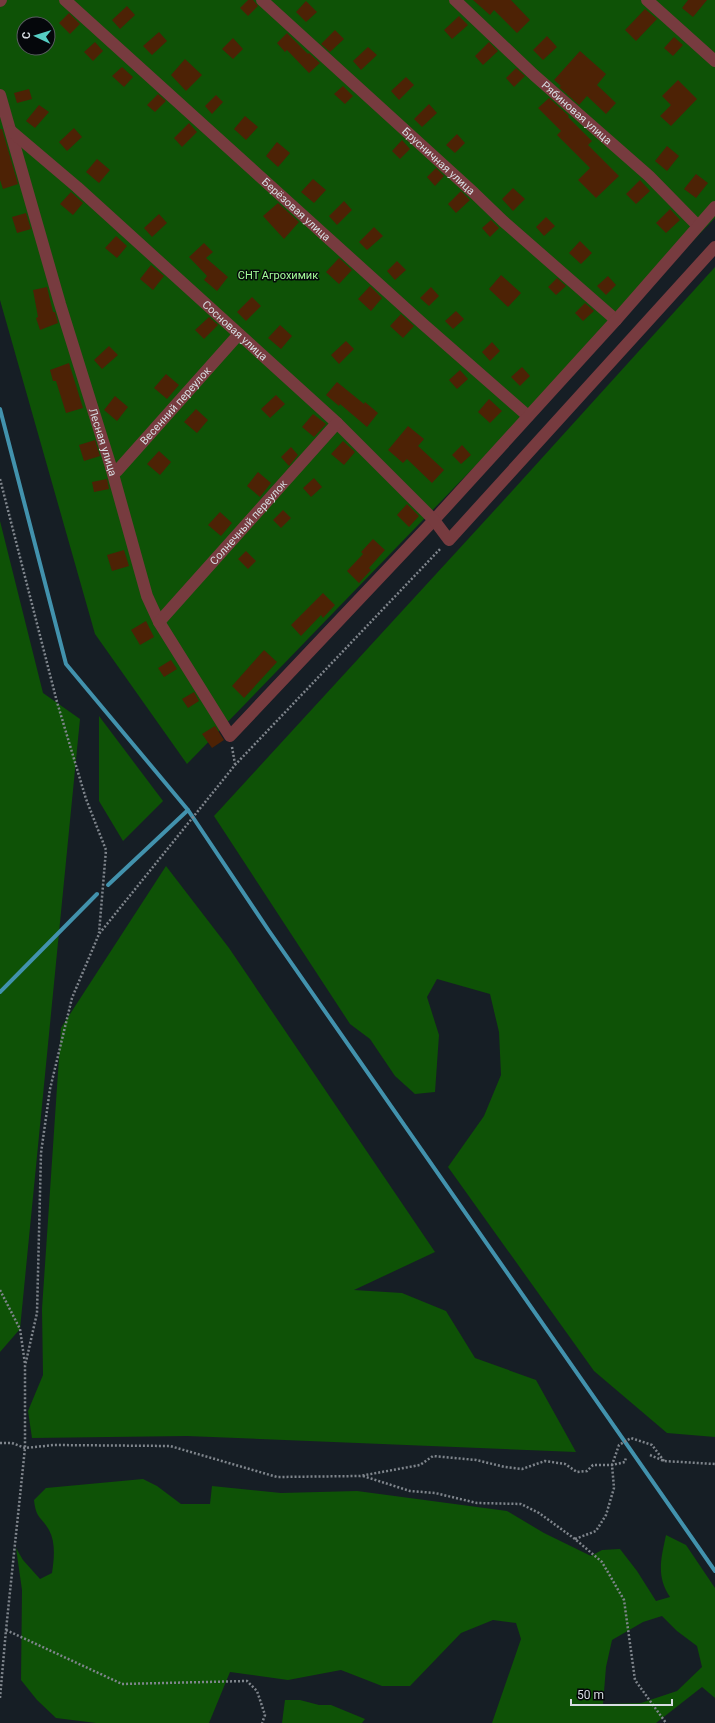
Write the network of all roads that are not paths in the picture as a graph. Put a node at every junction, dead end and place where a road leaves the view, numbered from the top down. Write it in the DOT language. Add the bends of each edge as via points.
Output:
graph roads {
  1 [pos="65,0"];
  2 [pos="262,0"];
  3 [pos="455,0"];
  4 [pos="647,0"];
  5 [pos="715,61"];
  6 [pos="0,95"];
  7 [pos="11,131"];
  8 [pos="715,207"];
  9 [pos="698,226"];
  10 [pos="715,247"];
  11 [pos="616,320"];
  12 [pos="239,334"];
  13 [pos="528,416"];
  14 [pos="337,423"];
  15 [pos="111,467"];
  16 [pos="434,520"];
  17 [pos="159,622"];
  1 -- 13 [label="street, Берёзовая улица"];
  2 -- 11 [label="street, Брусничная улица" via="503,221"];
  3 -- 9 [label="street, Рябиновая улица" via="534,75 649,176"];
  4 -- 5 [label="street"];
  6 -- 7 [label="street, Лесная улица"];
  7 -- 12 [label="street, Сосновая улица" via="78,187"];
  7 -- 15 [label="street, Лесная улица" via="60,304"];
  8 -- 9 [label="street"];
  9 -- 11 [label="street"];
  10 -- 16 [label="street, Сосновая улица" via="449,540"];
  11 -- 13 [label="street"];
  12 -- 14 [label="street, Сосновая улица"];
  12 -- 15 [label="street, Весенний переулок" via="117,471"];
  13 -- 16 [label="street"];
  14 -- 16 [label="street, Сосновая улица"];
  14 -- 17 [label="street, Солнечный переулок"];
  15 -- 17 [label="street, Лесная улица" via="147,596"];
  16 -- 17 [label="street, Лесная улица" via="230,736"];
}
